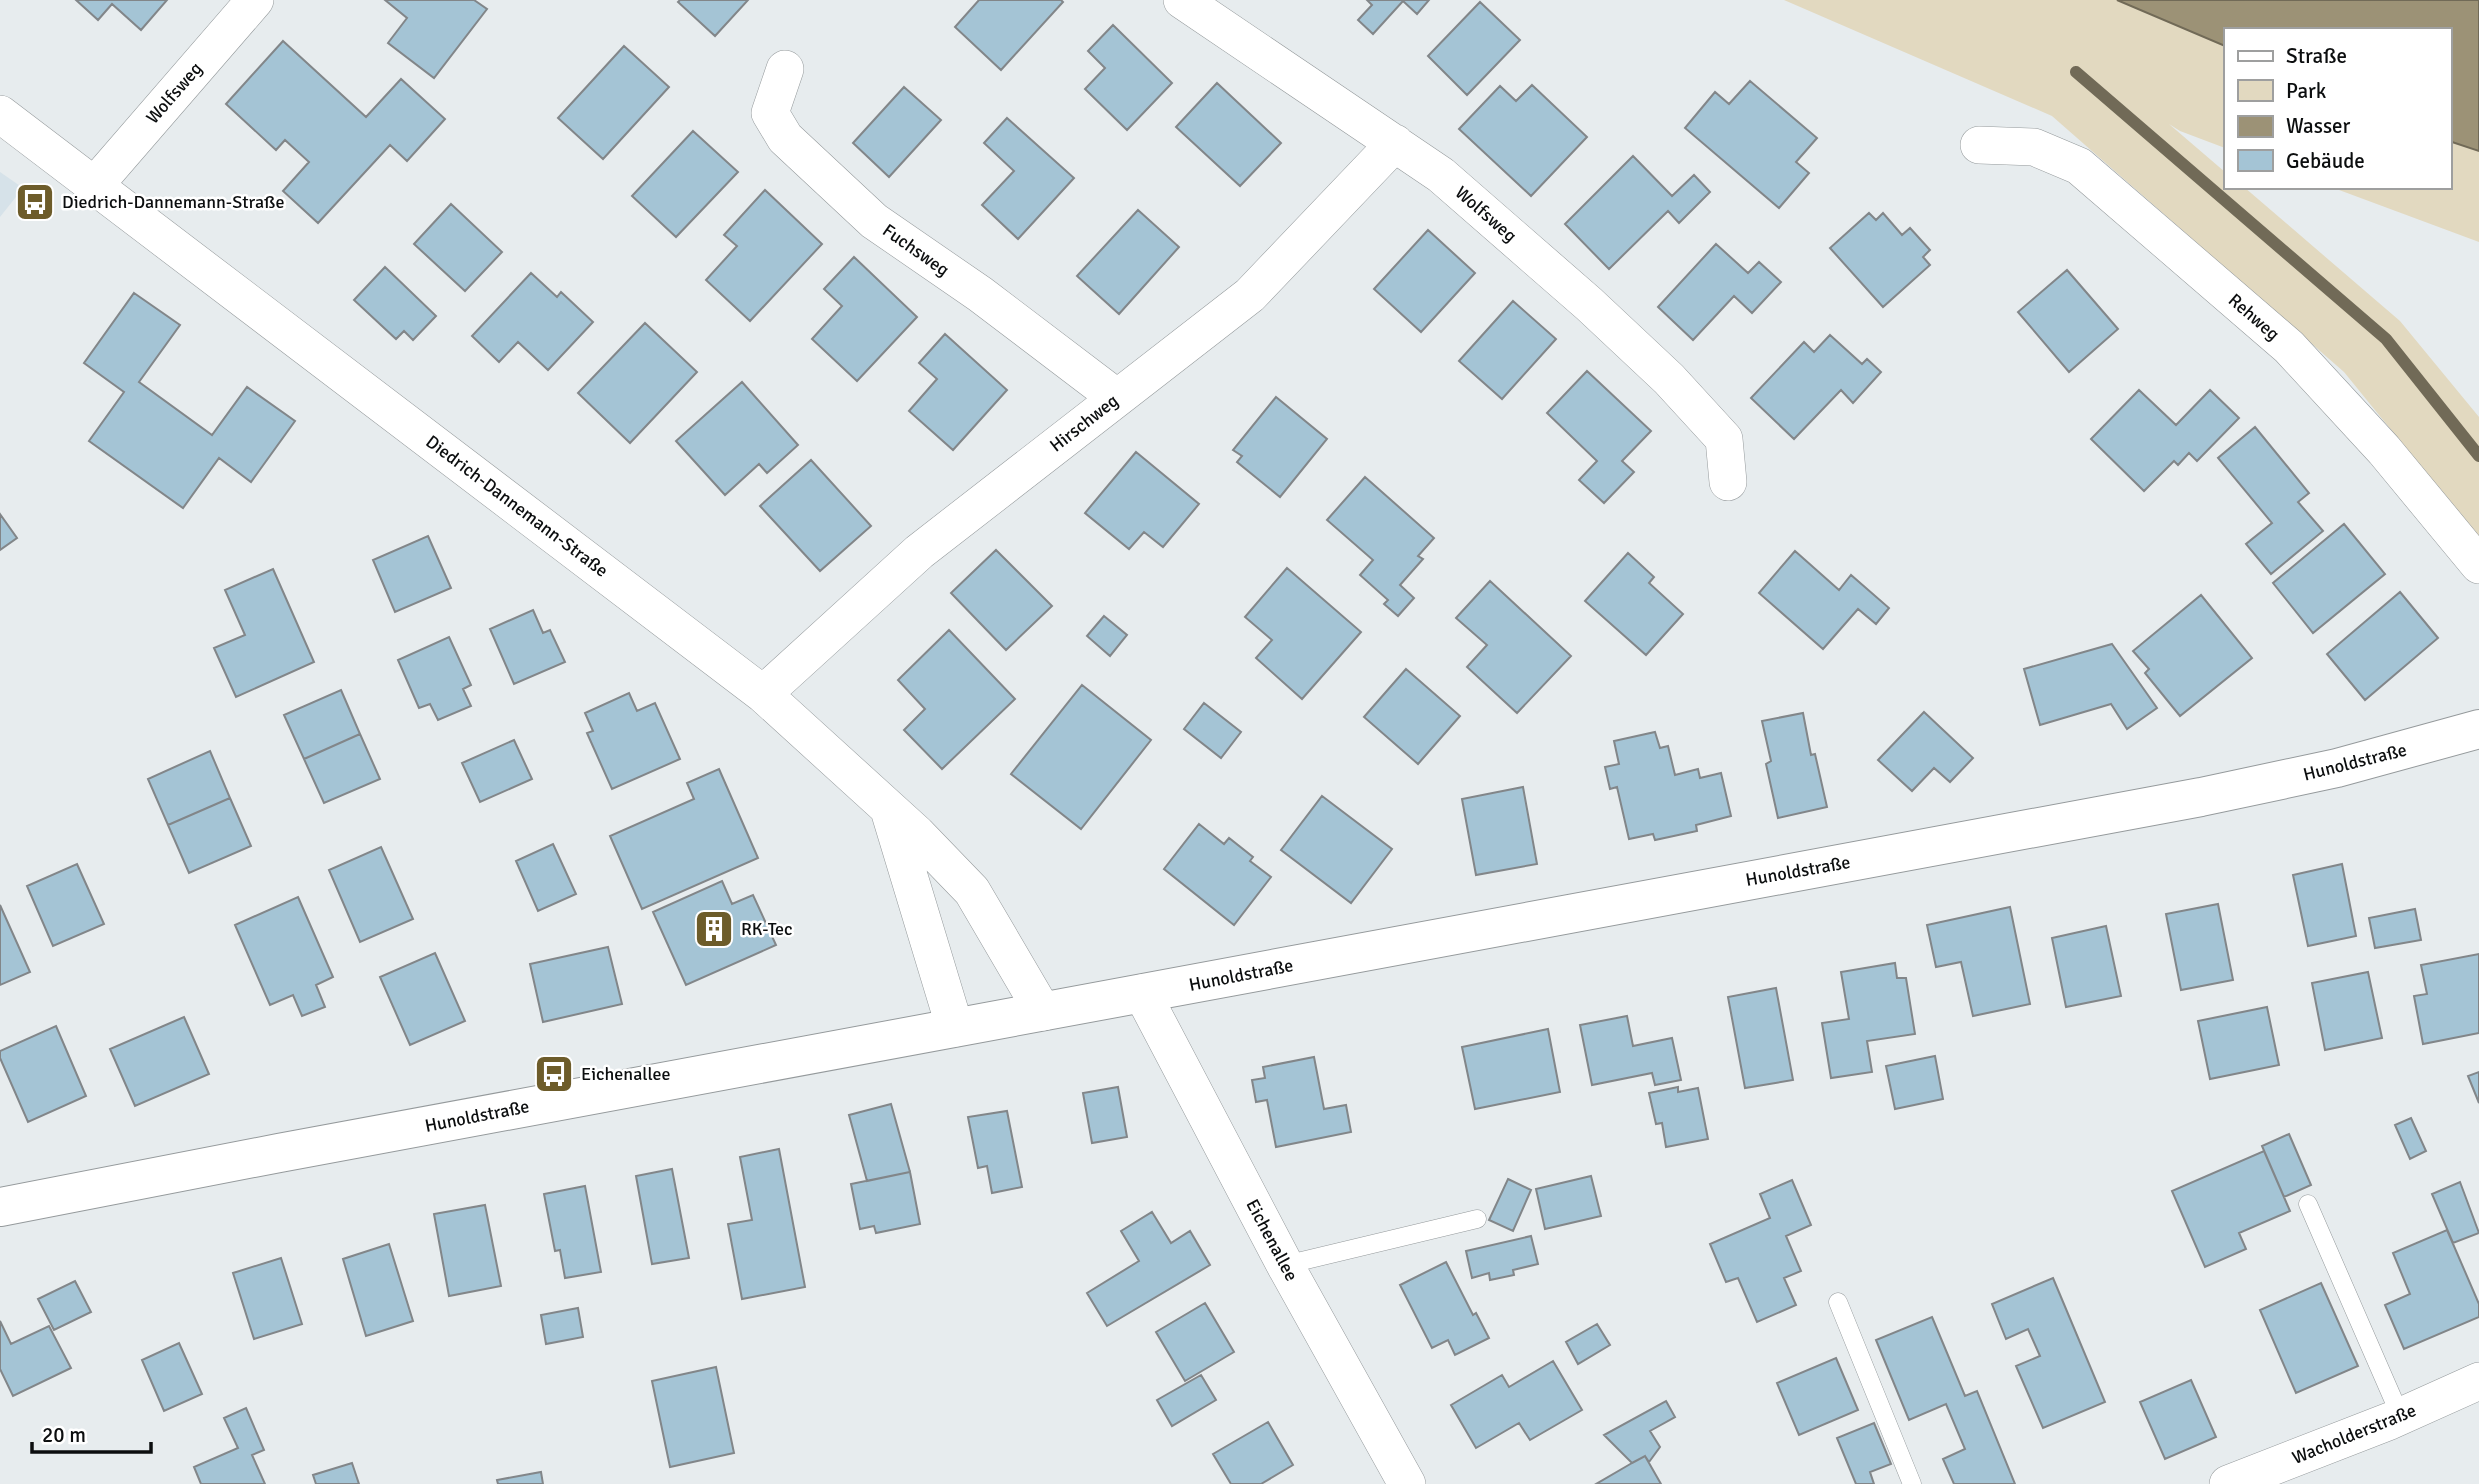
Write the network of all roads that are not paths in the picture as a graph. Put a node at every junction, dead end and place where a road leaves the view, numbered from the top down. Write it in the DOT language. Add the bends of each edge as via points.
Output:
graph roads {
  1 [pos="255,0"];
  2 [pos="1182,0"];
  3 [pos="785,69"];
  4 [pos="0,114"];
  5 [pos="1395,143"];
  6 [pos="1979,145"];
  7 [pos="94,186"];
  8 [pos="1117,398"];
  9 [pos="1728,482"];
  10 [pos="2479,565"];
  11 [pos="763,694"];
  12 [pos="2479,729"];
  13 [pos="889,809"];
  14 [pos="1142,993"];
  15 [pos="1043,1012"];
  16 [pos="955,1028"];
  17 [pos="2308,1204"];
  18 [pos="0,1207"];
  19 [pos="1477,1219"];
  20 [pos="1285,1265"];
  21 [pos="1838,1302"];
  22 [pos="2479,1381"];
  23 [pos="2400,1415"];
  24 [pos="1408,1484"];
  25 [pos="1912,1484"];
  26 [pos="2228,1484"];
  1 -- 7 [label="street, Wolfsweg"];
  2 -- 5 [label="street, Wolfsweg"];
  3 -- 8 [label="street, Fuchsweg" via="770,113 785,138 874,221 981,294"];
  4 -- 7 [label="street, Diedrich-Dannemann-Straße"];
  5 -- 8 [label="street, Hirschweg" via="1250,295"];
  5 -- 9 [label="street, Wolfsweg" via="1441,175 1683,394 1724,439"];
  6 -- 10 [label="street, Rehweg" via="2034,147 2079,166 2289,347 2384,450"];
  7 -- 11 [label="street, Diedrich-Dannemann-Straße"];
  8 -- 11 [label="street, Hirschweg" via="919,552"];
  11 -- 13 [label="street, Diedrich-Dannemann-Straße"];
  12 -- 14 [label="street, Hunoldstraße" via="2337,768 2201,797"];
  13 -- 15 [label="street, Diedrich-Dannemann-Straße" via="972,891"];
  13 -- 16 [label="street"];
  14 -- 15 [label="street, Hunoldstraße"];
  14 -- 20 [label="street, Eichenallee"];
  15 -- 16 [label="street, Hunoldstraße"];
  16 -- 18 [label="street, Hunoldstraße"];
  17 -- 23 [label="lane"];
  19 -- 20 [label="lane"];
  20 -- 24 [label="street, Eichenallee"];
  21 -- 25 [label="lane"];
  22 -- 23 [label="street, Wacholderstraße"];
  23 -- 26 [label="street, Wacholderstraße"];
}
